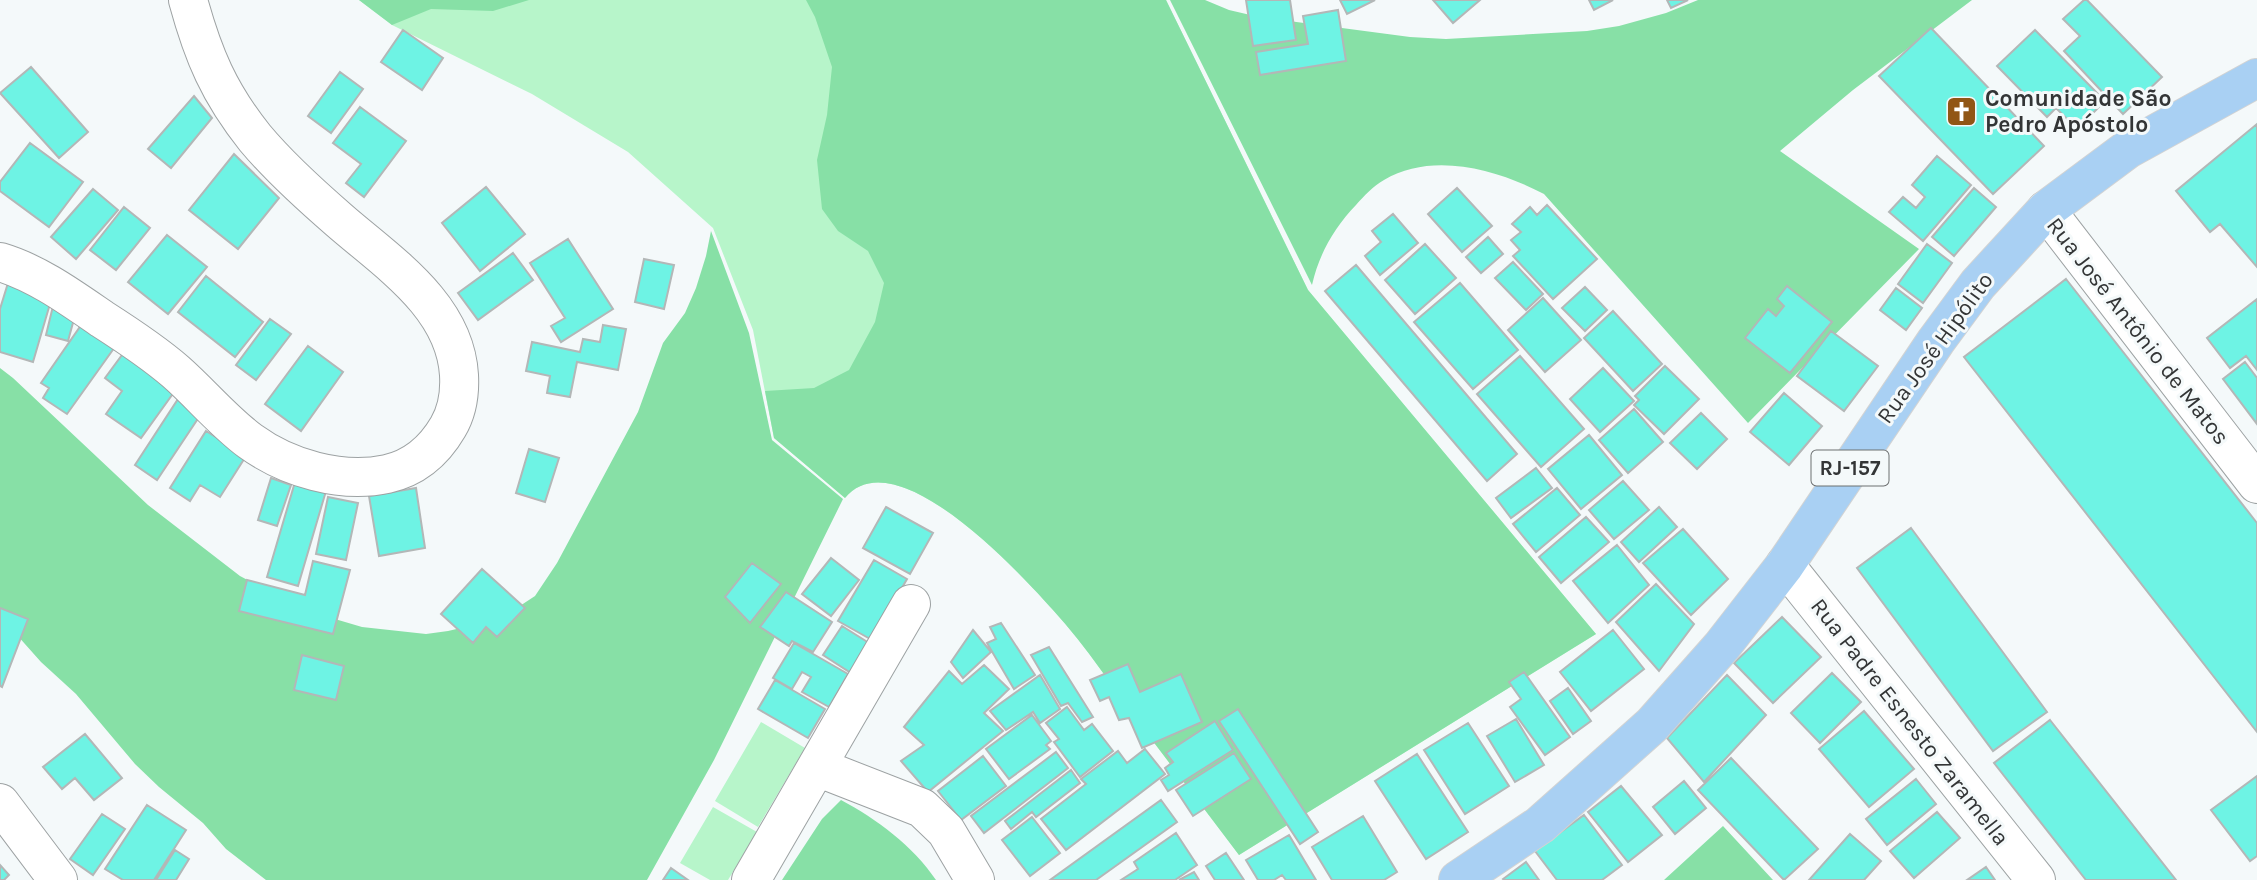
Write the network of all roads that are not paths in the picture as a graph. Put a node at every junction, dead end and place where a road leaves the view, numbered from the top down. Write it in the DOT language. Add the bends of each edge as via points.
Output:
graph roads {
  1 [pos="188,0"];
  2 [pos="2257,78"];
  3 [pos="2046,210"];
  4 [pos="4,261"];
  5 [pos="2257,484"];
  6 [pos="1785,565"];
  7 [pos="911,604"];
  8 [pos="830,773"];
  9 [pos="0,803"];
  10 [pos="58,880"];
  11 [pos="751,880"];
  12 [pos="975,880"];
  13 [pos="1458,880"];
  14 [pos="2036,880"];
  1 -- 4 [label="street" via="209,66 255,138 303,189 393,265 445,326 456,352 459,385 453,420 445,432 415,463 384,475 334,475 280,459 250,441 176,371 135,341 51,285"];
  2 -- 3 [label="main road, Rua José Hipólito / RJ-157" via="2128,149"];
  3 -- 5 [label="street, Rua José Antônio de Matos"];
  3 -- 6 [label="main road, Rua José Hipólito / RJ-157" via="1978,284 1936,341"];
  6 -- 13 [label="main road, Rua José Hipólito / RJ-157" via="1652,725 1540,825"];
  6 -- 14 [label="street, Rua Padre Esnesto Zaramella"];
  7 -- 8 [label="street"];
  8 -- 11 [label="street"];
  8 -- 12 [label="street" via="922,808 957,847"];
  9 -- 10 [label="street"];
}
